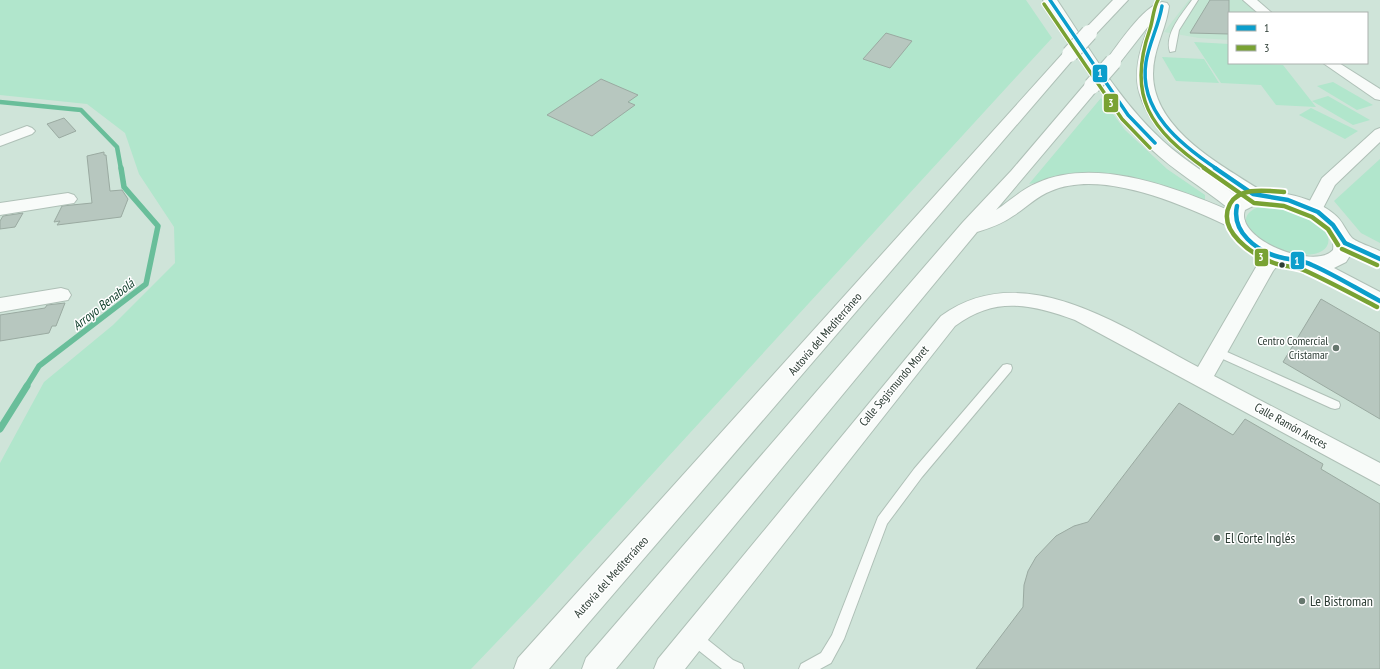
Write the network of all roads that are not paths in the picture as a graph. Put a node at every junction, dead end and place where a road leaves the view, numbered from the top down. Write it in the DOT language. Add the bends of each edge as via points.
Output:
graph roads {
  1 [pos="1050,0"];
  2 [pos="1108,0"];
  3 [pos="1121,0"];
  4 [pos="1195,0"];
  5 [pos="1249,0"];
  6 [pos="1164,3"];
  7 [pos="1265,12"];
  8 [pos="1093,27"];
  9 [pos="1172,51"];
  10 [pos="1332,64"];
  11 [pos="1380,96"];
  12 [pos="27,131"];
  13 [pos="1380,133"];
  14 [pos="0,141"];
  15 [pos="1258,197"];
  16 [pos="68,199"];
  17 [pos="0,209"];
  18 [pos="1314,210"];
  19 [pos="1236,213"];
  20 [pos="970,227"];
  21 [pos="1345,243"];
  22 [pos="1276,256"];
  23 [pos="1380,259"];
  24 [pos="1310,264"];
  25 [pos="61,295"];
  26 [pos="1380,301"];
  27 [pos="0,305"];
  28 [pos="1218,352"];
  29 [pos="1007,368"];
  30 [pos="1202,378"];
  31 [pos="1335,405"];
  32 [pos="1380,475"];
  33 [pos="693,637"];
  34 [pos="529,669"];
  35 [pos="597,669"];
  36 [pos="668,669"];
  37 [pos="737,669"];
  38 [pos="806,669"];
  1 -- 19 [label="main road" via="1108,87 1141,130"];
  2 -- 8 [label="main road" via="1099,11"];
  3 -- 8 [label="main road, Autovía del Mediterráneo"];
  4 -- 9 [label="lane" via="1174,31"];
  5 -- 7 [label="street"];
  6 -- 15 [label="main road" via="1161,19 1149,46 1145,73 1145,86 1153,107 1172,133 1186,146"];
  6 -- 20 [label="main road, bridge" via="1150,15 1113,62"];
  8 -- 34 [label="main road, Autovía del Mediterráneo, bridge"];
  10 -- 11 [label="street"];
  12 -- 14 [label="street"];
  13 -- 18 [label="street" via="1328,182"];
  15 -- 18 [label="main road" via="1277,198"];
  15 -- 19 [label="main road" via="1246,200"];
  16 -- 17 [label="street"];
  18 -- 21 [label="main road" via="1336,226"];
  19 -- 20 [label="main road" via="1201,206 1138,185 1072,180 1047,185 1032,192 1000,216"];
  19 -- 22 [label="main road" via="1242,234"];
  20 -- 35 [label="main road"];
  21 -- 23 [label="main road"];
  21 -- 24 [label="main road" via="1342,254 1335,260 1324,264"];
  22 -- 24 [label="main road"];
  22 -- 28 [label="street" via="1266,267"];
  24 -- 26 [label="main road"];
  25 -- 27 [label="street"];
  28 -- 30 [label="street"];
  28 -- 31 [label="lane"];
  29 -- 38 [label="lane" via="918,473 882,521 837,639 826,658"];
  30 -- 32 [label="street, Calle Ramón Areces"];
  30 -- 33 [label="street, Calle Segismundo Moret" via="1082,315 1057,306 1014,299 993,300 965,308 948,321"];
  33 -- 36 [label="street, Calle Segismundo Moret"];
  33 -- 37 [label="lane"];
}
